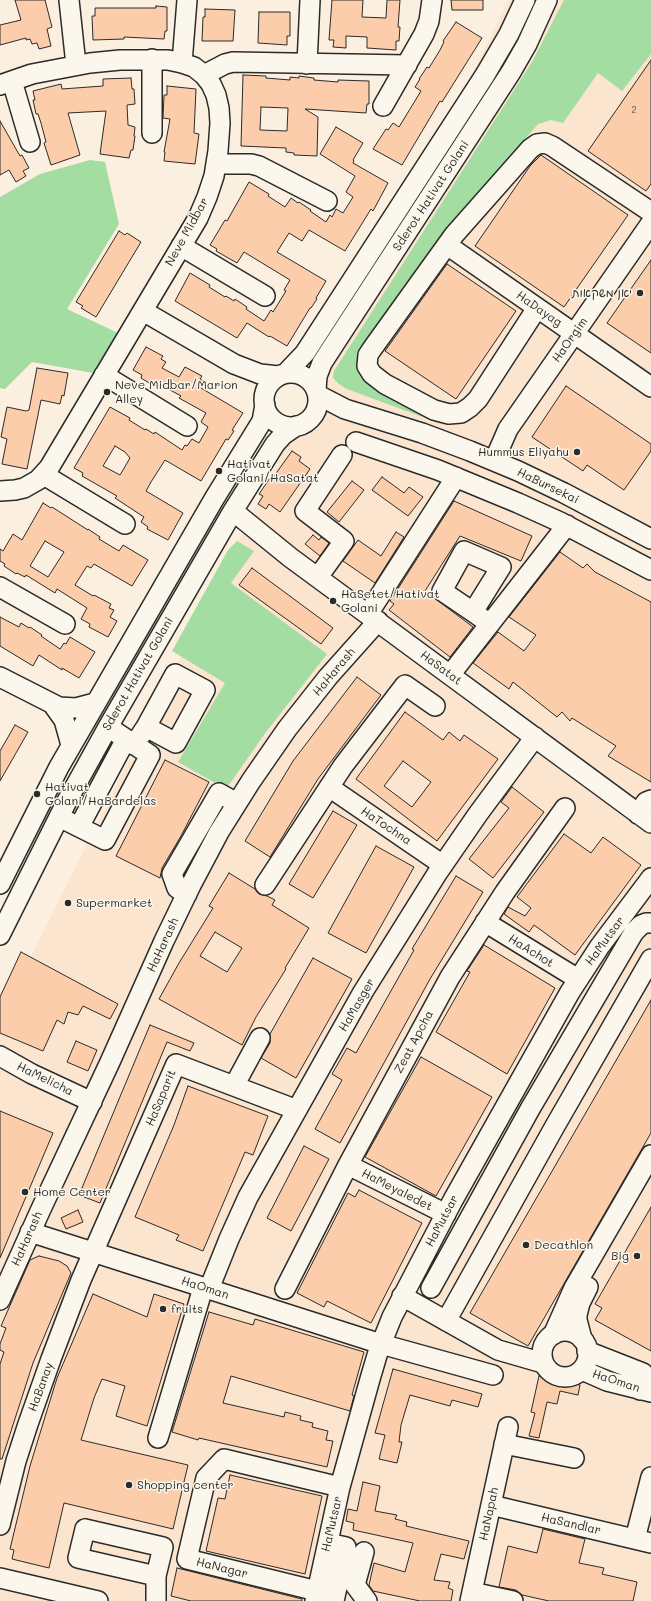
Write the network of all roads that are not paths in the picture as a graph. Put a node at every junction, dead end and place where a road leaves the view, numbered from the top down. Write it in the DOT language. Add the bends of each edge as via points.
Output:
graph roads {
  1 [pos="69,0"];
  2 [pos="187,0"];
  3 [pos="310,0"];
  4 [pos="432,0"];
  5 [pos="525,0"];
  6 [pos="548,0"];
  7 [pos="152,59"];
  8 [pos="182,63"];
  9 [pos="307,64"];
  10 [pos="76,65"];
  11 [pos="407,65"];
  12 [pos="204,75"];
  13 [pos="6,83"];
  14 [pos="383,106"];
  15 [pos="152,133"];
  16 [pos="30,142"];
  17 [pos="216,164"];
  18 [pos="327,201"];
  19 [pos="651,212"];
  20 [pos="651,223"];
  21 [pos="447,245"];
  22 [pos="181,246"];
  23 [pos="265,296"];
  24 [pos="537,308"];
  25 [pos="143,311"];
  26 [pos="574,334"];
  27 [pos="234,364"];
  28 [pos="282,374"];
  29 [pos="104,376"];
  30 [pos="651,387"];
  31 [pos="317,392"];
  32 [pos="264,404"];
  33 [pos="377,420"];
  34 [pos="303,423"];
  35 [pos="187,426"];
  36 [pos="356,442"];
  37 [pos="342,455"];
  38 [pos="396,455"];
  39 [pos="494,461"];
  40 [pos="44,474"];
  41 [pos="456,477"];
  42 [pos="0,491"];
  43 [pos="575,498"];
  44 [pos="233,511"];
  45 [pos="564,523"];
  46 [pos="125,524"];
  47 [pos="651,539"];
  48 [pos="651,570"];
  49 [pos="318,577"];
  50 [pos="0,587"];
  51 [pos="473,612"];
  52 [pos="373,618"];
  53 [pos="65,624"];
  54 [pos="490,624"];
  55 [pos="450,675"];
  56 [pos="0,676"];
  57 [pos="95,703"];
  58 [pos="54,706"];
  59 [pos="435,706"];
  60 [pos="108,727"];
  61 [pos="146,727"];
  62 [pos="534,737"];
  63 [pos="130,742"];
  64 [pos="71,745"];
  65 [pos="329,787"];
  66 [pos="651,800"];
  67 [pos="566,808"];
  68 [pos="59,817"];
  69 [pos="644,819"];
  70 [pos="79,827"];
  71 [pos="443,865"];
  72 [pos="651,878"];
  73 [pos="0,884"];
  74 [pos="265,885"];
  75 [pos="485,922"];
  76 [pos="651,923"];
  77 [pos="0,935"];
  78 [pos="651,959"];
  79 [pos="578,980"];
  80 [pos="260,1038"];
  81 [pos="0,1056"];
  82 [pos="234,1086"];
  83 [pos="92,1102"];
  84 [pos="297,1110"];
  85 [pos="651,1155"];
  86 [pos="348,1165"];
  87 [pos="651,1180"];
  88 [pos="446,1214"];
  89 [pos="30,1232"];
  90 [pos="94,1252"];
  91 [pos="206,1288"];
  92 [pos="431,1288"];
  93 [pos="285,1289"];
  94 [pos="402,1296"];
  95 [pos="0,1300"];
  96 [pos="446,1321"];
  97 [pos="553,1335"];
  98 [pos="381,1344"];
  99 [pos="585,1345"];
  100 [pos="543,1363"];
  101 [pos="582,1370"];
  102 [pos="493,1375"];
  103 [pos="645,1391"];
  104 [pos="158,1438"];
  105 [pos="574,1458"];
  106 [pos="651,1477"];
  107 [pos="340,1487"];
  108 [pos="491,1505"];
  109 [pos="0,1525"];
  110 [pos="643,1541"];
  111 [pos="328,1543"];
  112 [pos="364,1552"];
  113 [pos="156,1576"];
  114 [pos="0,1578"];
  115 [pos="54,1596"];
  116 [pos="316,1596"];
  117 [pos="471,1596"];
  118 [pos="98,1601"];
  119 [pos="156,1601"];
  120 [pos="334,1601"];
  121 [pos="367,1601"];
  122 [pos="513,1601"];
  1 -- 10 [label="street"];
  2 -- 8 [label="street"];
  3 -- 9 [label="street"];
  4 -- 11 [label="street" via="429,21"];
  5 -- 28 [label="street, Sderot Hativat Golani" via="485,75 305,353"];
  6 -- 31 [label="street, Sderot Hativat Golani" via="511,72 320,367"];
  7 -- 8 [label="street, Neve Midbar"];
  7 -- 10 [label="street, Neve Midbar"];
  7 -- 15 [label="street"];
  8 -- 12 [label="street, Neve Midbar"];
  9 -- 11 [label="street"];
  9 -- 12 [label="street" via="233,62"];
  10 -- 13 [label="street, Neve Midbar" via="32,74"];
  11 -- 14 [label="street"];
  12 -- 17 [label="street, Neve Midbar" via="216,95 219,108"];
  13 -- 16 [label="street"];
  17 -- 18 [label="street" via="259,166"];
  17 -- 22 [label="street, Neve Midbar" via="203,208"];
  19 -- 21 [label="street" via="552,146 539,143 530,149"];
  20 -- 26 [label="street, HaOrgim"];
  21 -- 24 [label="street, HaDayag"];
  21 -- 24 [label="street" via="368,356 369,370 384,384 442,413 455,414 466,410 478,399"];
  22 -- 23 [label="street"];
  22 -- 25 [label="street, Neve Midbar"];
  24 -- 26 [label="street, HaDayag"];
  25 -- 27 [label="street"];
  25 -- 29 [label="street, Neve Midbar"];
  26 -- 30 [label="street, HaDayag"];
  26 -- 39 [label="street, HaOrgim" via="512,424"];
  27 -- 28 [label="street" via="260,374"];
  27 -- 32 [label="street" via="257,386"];
  28 -- 31 [label="street" via="297,373 307,378"];
  28 -- 32 [label="street" via="272,380 266,388"];
  29 -- 35 [label="street"];
  29 -- 40 [label="street, Neve Midbar"];
  31 -- 33 [label="street, HaBursekai" via="345,409"];
  31 -- 34 [label="street" via="318,406 313,416"];
  32 -- 34 [label="street" via="275,422 285,426"];
  32 -- 57 [label="street, Sderot Hativat Golani" via="262,421"];
  33 -- 34 [label="street, HaBursekai" via="333,415 317,416"];
  33 -- 38 [label="street"];
  33 -- 39 [label="street, HaBursekai" via="422,433"];
  34 -- 44 [label="street, Sderot Hativat Golani" via="283,435 275,444"];
  36 -- 38 [label="street"];
  37 -- 49 [label="street" via="305,511 344,541"];
  38 -- 41 [label="street"];
  39 -- 43 [label="street, HaBursekai"];
  40 -- 42 [label="street, Neve Midbar" via="24,488"];
  40 -- 46 [label="street"];
  41 -- 45 [label="street"];
  41 -- 52 [label="street, HaHarash"];
  43 -- 45 [label="street"];
  43 -- 47 [label="street, HaBursekai"];
  44 -- 49 [label="street, HaSatat"];
  44 -- 60 [label="street, Sderot Hativat Golani"];
  45 -- 48 [label="street"];
  45 -- 54 [label="street"];
  49 -- 52 [label="street, HaSatat"];
  50 -- 53 [label="street"];
  51 -- 54 [label="street"];
  52 -- 55 [label="street, HaSatat"];
  52 -- 83 [label="street, HaHarash" via="286,729 219,832 187,894"];
  54 -- 55 [label="street"];
  55 -- 62 [label="street, HaSatat"];
  56 -- 58 [label="street"];
  57 -- 58 [label="street" via="72,709"];
  57 -- 64 [label="street, Sderot Hativat Golani"];
  58 -- 64 [label="street" via="64,720"];
  59 -- 65 [label="street" via="405,685"];
  60 -- 63 [label="street"];
  60 -- 68 [label="street, Sderot Hativat Golani"];
  61 -- 63 [label="street"];
  62 -- 69 [label="street, HaSatat"];
  62 -- 71 [label="street, HaMasger"];
  63 -- 70 [label="street"];
  63 -- 70 [label="street" via="150,755 105,840"];
  64 -- 73 [label="street, Sderot Hativat Golani"];
  65 -- 71 [label="street, HaTochna"];
  65 -- 74 [label="street"];
  66 -- 69 [label="street" via="646,802"];
  67 -- 75 [label="street, Zeat Apcha"];
  68 -- 70 [label="street"];
  68 -- 77 [label="street, Sderot Hativat Golani"];
  71 -- 84 [label="street, HaMasger" via="363,992"];
  72 -- 79 [label="street, HaMutsar"];
  75 -- 79 [label="street, HaAchot"];
  75 -- 86 [label="street, Zeat Apcha" via="450,976"];
  76 -- 92 [label="street" via="641,925 634,932 526,1116"];
  78 -- 96 [label="street"];
  79 -- 88 [label="street, HaMutsar"];
  80 -- 82 [label="street"];
  81 -- 83 [label="street, HaMelicha"];
  82 -- 84 [label="street, HaSaparit"];
  82 -- 90 [label="street, HaSaparit" via="176,1064"];
  83 -- 89 [label="street, HaHarash"];
  84 -- 91 [label="street, HaMasger" via="241,1211"];
  85 -- 97 [label="street" via="574,1288"];
  86 -- 88 [label="street, HaMeyaledet"];
  86 -- 93 [label="street, Zeat Apcha"];
  87 -- 99 [label="street" via="583,1296 577,1320"];
  88 -- 94 [label="street, HaMutsar"];
  89 -- 90 [label="street, HaOman"];
  89 -- 95 [label="street, HaHarash"];
  90 -- 91 [label="street, HaOman"];
  90 -- 109 [label="street, HaBanay" via="39,1390 16,1461"];
  91 -- 98 [label="street, HaOman"];
  91 -- 104 [label="street, HaMasger"];
  94 -- 96 [label="street"];
  94 -- 98 [label="street, HaMutsar"];
  96 -- 100 [label="street" via="498,1350"];
  97 -- 99 [label="street" via="570,1332"];
  97 -- 100 [label="street" via="542,1349"];
  98 -- 102 [label="street, HaOman"];
  98 -- 107 [label="street, HaMutsar"];
  99 -- 101 [label="street" via="587,1360"];
  99 -- 103 [label="street" via="643,1373"];
  100 -- 101 [label="street" via="551,1373 560,1377 573,1376"];
  101 -- 103 [label="street, HaOman" via="607,1381"];
  105 -- 108 [label="street, HaNapah" via="506,1436"];
  106 -- 110 [label="street"];
  107 -- 111 [label="street, HaMutsar"];
  107 -- 116 [label="street, HaNagar" via="224,1459 206,1478 187,1559"];
  108 -- 110 [label="street, HaSandlar"];
  108 -- 117 [label="street, HaNapah"];
  111 -- 116 [label="street, HaMutsar"];
  111 -- 120 [label="street" via="346,1547"];
  112 -- 121 [label="street" via="355,1585"];
  113 -- 119 [label="street"];
  114 -- 115 [label="street"];
  115 -- 118 [label="street"];
  117 -- 122 [label="street"];
}
